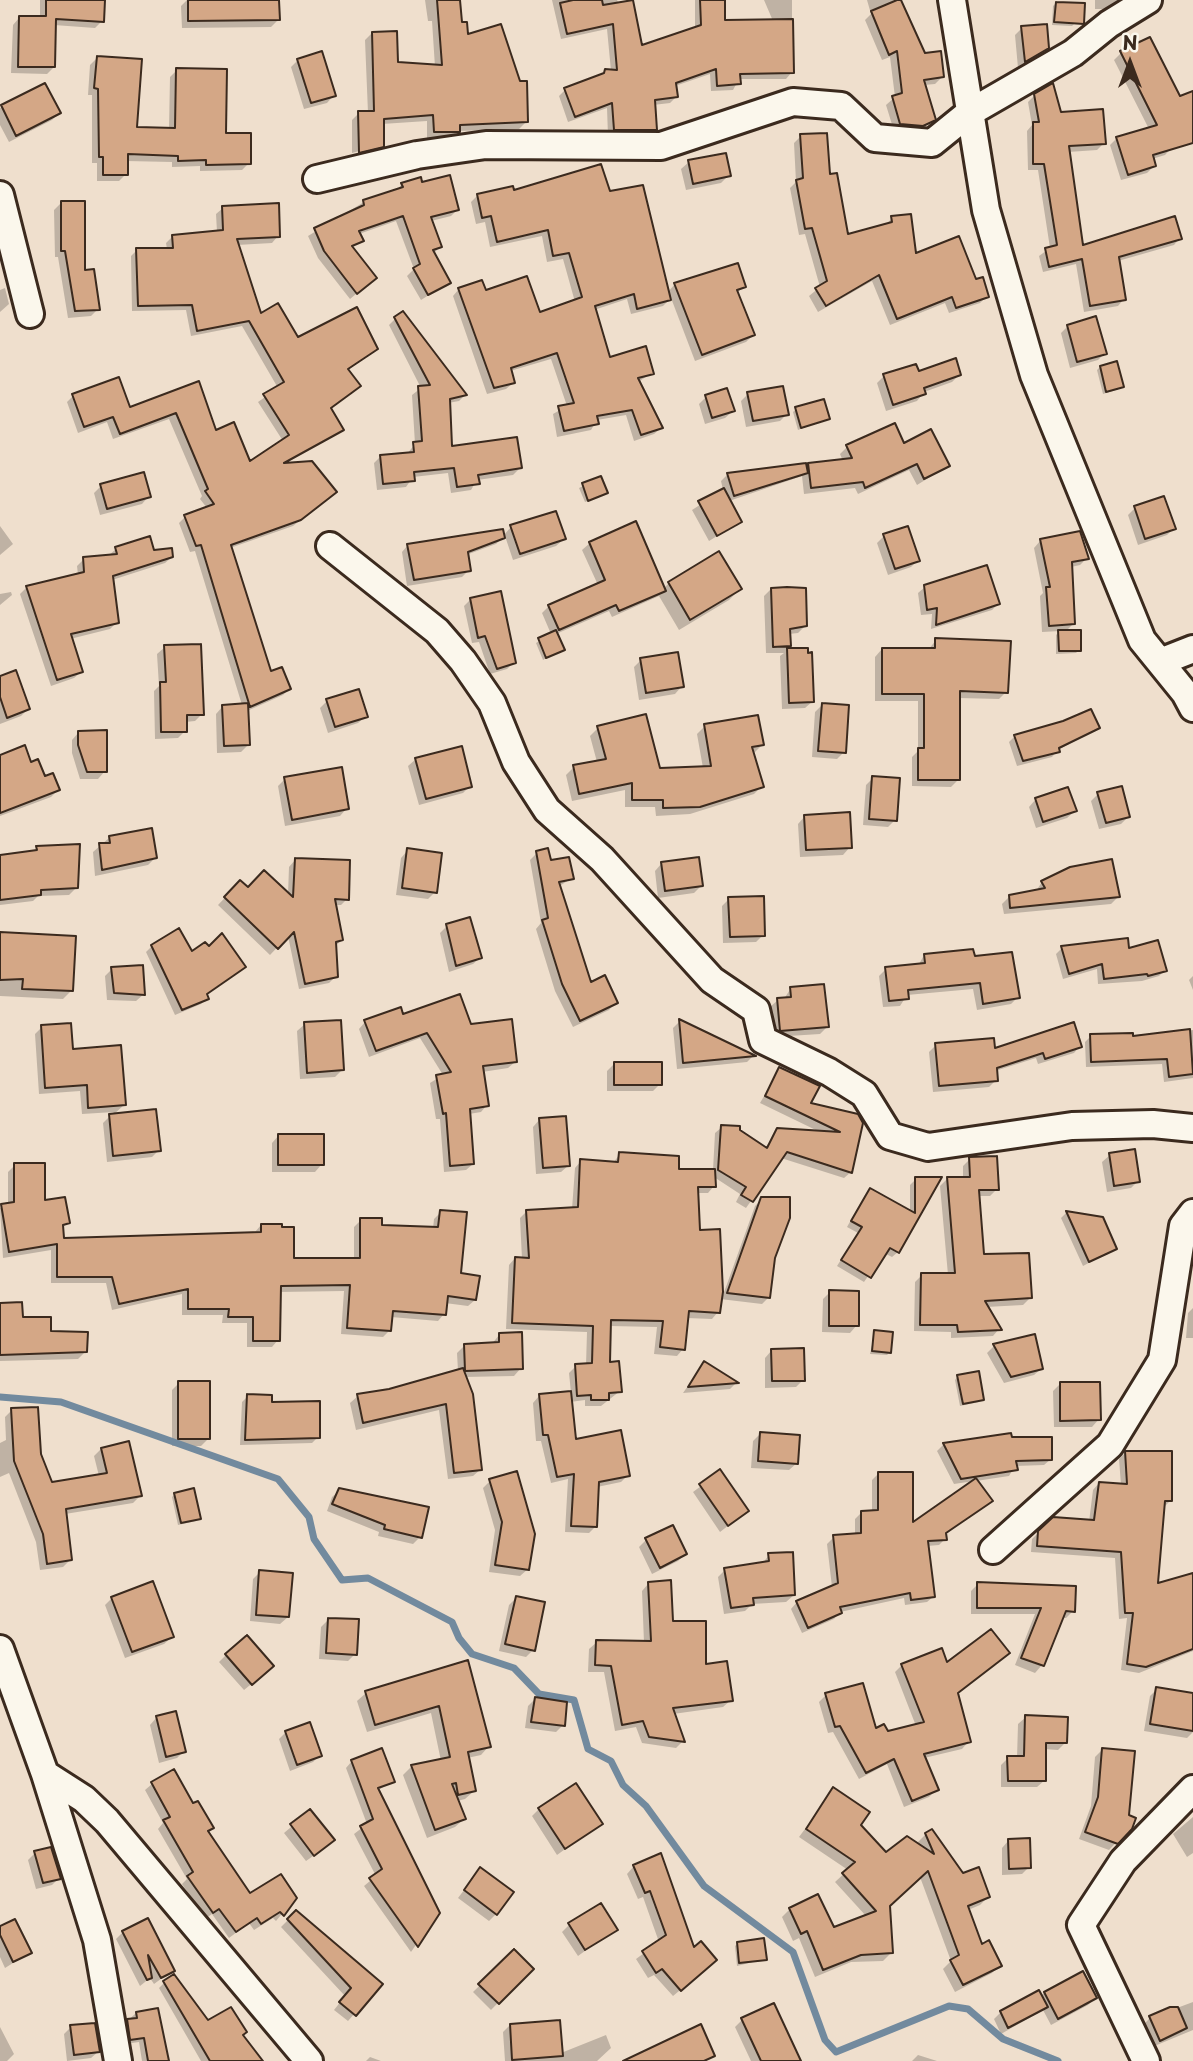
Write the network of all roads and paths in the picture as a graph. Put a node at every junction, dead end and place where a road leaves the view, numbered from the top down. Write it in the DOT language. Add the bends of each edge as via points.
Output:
graph roads {
  1 [pos="952,0"];
  2 [pos="1148,0"];
  3 [pos="969,113"];
  4 [pos="317,179"];
  5 [pos="0,195"];
  6 [pos="30,314"];
  7 [pos="330,546"];
  8 [pos="1193,649"];
  9 [pos="1160,662"];
  10 [pos="1193,708"];
  11 [pos="1193,1128"];
  12 [pos="1193,1213"];
  13 [pos="993,1550"];
  14 [pos="0,1649"];
  15 [pos="45,1774"];
  16 [pos="1193,1789"];
  17 [pos="118,2061"];
  18 [pos="309,2061"];
  19 [pos="1146,2061"];
  1 -- 3 [label="street"];
  2 -- 3 [label="street" via="1073,53"];
  3 -- 4 [label="street" via="932,143 875,138 841,106 793,102 661,146 486,145 417,155"];
  3 -- 9 [label="street" via="986,211 1034,375 1142,640"];
  5 -- 6 [label="street"];
  7 -- 11 [label="street" via="436,631 463,661 492,703 516,762 547,810 602,859 712,980 756,1010 763,1040 864,1094 890,1136 928,1147 1073,1126"];
  8 -- 9 [label="street"];
  9 -- 10 [label="street"];
  12 -- 13 [label="street" via="1183,1226 1162,1360 1110,1445"];
  14 -- 15 [label="street"];
  15 -- 17 [label="street" via="97,1940"];
  15 -- 18 [label="street" via="107,1821"];
  16 -- 19 [label="street" via="1123,1861 1081,1925"];
}
